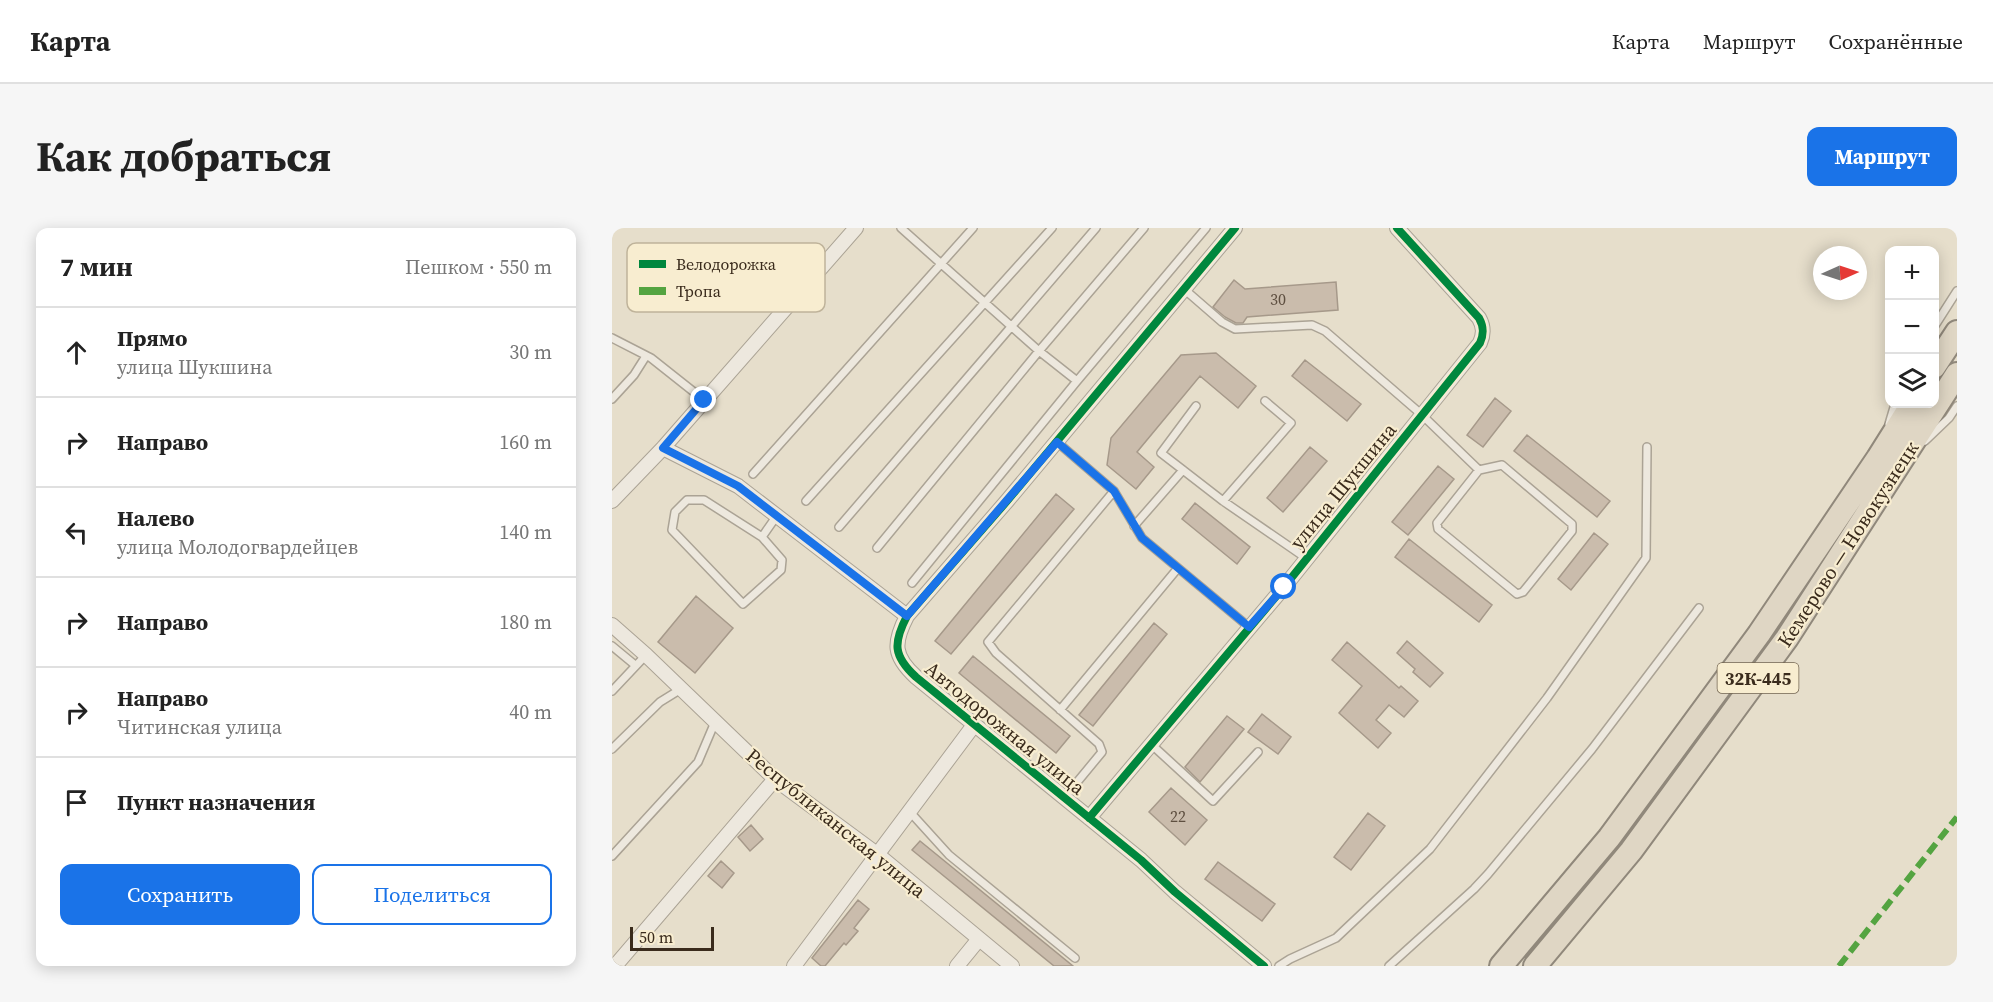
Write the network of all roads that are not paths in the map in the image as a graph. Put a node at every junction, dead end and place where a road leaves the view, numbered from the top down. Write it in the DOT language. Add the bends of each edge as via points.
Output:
graph roads {
  1 [pos="856,228"];
  2 [pos="901,228"];
  3 [pos="973,228"];
  4 [pos="1052,228"];
  5 [pos="1096,228"];
  6 [pos="1144,228"];
  7 [pos="1206,228"];
  8 [pos="1235,228"];
  9 [pos="1397,228"];
  10 [pos="825,263"];
  11 [pos="942,264"];
  12 [pos="1184,289"];
  13 [pos="1957,291"];
  14 [pos="986,302"];
  15 [pos="782,312"];
  16 [pos="1939,320"];
  17 [pos="1011,325"];
  18 [pos="1957,332"];
  19 [pos="612,338"];
  20 [pos="1039,351"];
  21 [pos="646,356"];
  22 [pos="1939,361"];
  23 [pos="1957,374"];
  24 [pos="1077,381"];
  25 [pos="612,399"];
  26 [pos="704,400"];
  27 [pos="1265,401"];
  28 [pos="1196,406"];
  29 [pos="1957,406"];
  30 [pos="1894,408"];
  31 [pos="1909,408"];
  32 [pos="1421,414"];
  33 [pos="1057,442"];
  34 [pos="1647,447"];
  35 [pos="663,448"];
  36 [pos="1878,458"];
  37 [pos="1901,463"];
  38 [pos="1183,470"];
  39 [pos="1479,470"];
  40 [pos="753,474"];
  41 [pos="1114,491"];
  42 [pos="612,501"];
  43 [pos="806,501"];
  44 [pos="1223,501"];
  45 [pos="778,514"];
  46 [pos="1134,526"];
  47 [pos="839,527"];
  48 [pos="762,537"];
  49 [pos="877,548"];
  50 [pos="1306,558"];
  51 [pos="1178,568"];
  52 [pos="912,583"];
  53 [pos="1699,608"];
  54 [pos="907,616"];
  55 [pos="612,625"];
  56 [pos="1249,627"];
  57 [pos="612,646"];
  58 [pos="646,655"];
  59 [pos="635,665"];
  60 [pos="681,689"];
  61 [pos="612,691"];
  62 [pos="1060,710"];
  63 [pos="715,722"];
  64 [pos="975,725"];
  65 [pos="1152,745"];
  66 [pos="612,749"];
  67 [pos="1258,752"];
  68 [pos="775,780"];
  69 [pos="1064,798"];
  70 [pos="910,812"];
  71 [pos="1089,818"];
  72 [pos="878,855"];
  73 [pos="612,856"];
  74 [pos="979,939"];
  75 [pos="1075,958"];
  76 [pos="615,966"];
  77 [pos="794,966"];
  78 [pos="957,966"];
  79 [pos="1012,966"];
  80 [pos="1264,966"];
  81 [pos="1279,966"];
  82 [pos="1389,966"];
  83 [pos="1501,966"];
  84 [pos="1535,966"];
  1 -- 10 [label="street"];
  2 -- 11 [label="lane"];
  3 -- 11 [label="lane"];
  4 -- 14 [label="lane"];
  5 -- 17 [label="lane"];
  6 -- 20 [label="lane"];
  7 -- 24 [label="lane"];
  8 -- 12 [label="street"];
  9 -- 32 [label="street, улица Шукшина" via="1483,326 1480,343"];
  11 -- 14 [label="lane"];
  11 -- 40 [label="lane"];
  12 -- 32 [label="lane" via="1235,329 1312,325 1325,331"];
  12 -- 33 [label="street"];
  13 -- 16 [label="lane"];
  14 -- 17 [label="lane"];
  14 -- 43 [label="lane"];
  15 -- 26 [label="street"];
  17 -- 20 [label="lane"];
  17 -- 47 [label="lane"];
  18 -- 22 [label="highway"];
  19 -- 21 [label="lane"];
  20 -- 24 [label="lane"];
  20 -- 49 [label="lane"];
  21 -- 25 [label="lane"];
  21 -- 26 [label="lane"];
  23 -- 37 [label="highway, Кемерово — Новокузнецк / 32К-445"];
  24 -- 52 [label="lane"];
  26 -- 35 [label="street"];
  27 -- 44 [label="lane" via="1292,423"];
  28 -- 38 [label="lane" via="1161,453"];
  29 -- 37 [label="lane"];
  30 -- 36 [label="lane"];
  31 -- 36 [label="highway, Кемерово — Новокузнецк / 32К-445"];
  32 -- 39 [label="lane"];
  32 -- 50 [label="street, улица Шукшина"];
  33 -- 41 [label="lane"];
  33 -- 54 [label="street"];
  34 -- 81 [label="lane" via="1646,558 1547,698 1430,849 1336,938"];
  35 -- 42 [label="street"];
  35 -- 45 [label="street" via="738,486"];
  36 -- 83 [label="highway, Кемерово — Новокузнецк / 32К-445" via="1759,634 1609,838"];
  37 -- 84 [label="highway, Кемерово — Новокузнецк / 32К-445" via="1787,638 1631,851"];
  38 -- 44 [label="lane"];
  38 -- 46 [label="lane"];
  39 -- 39 [label="lane" via="1437,523 1438,529 1517,594 1523,592 1572,531 1572,524 1502,465"];
  41 -- 46 [label="lane"];
  41 -- 62 [label="lane" via="988,642"];
  44 -- 50 [label="lane"];
  45 -- 48 [label="lane"];
  45 -- 54 [label="street"];
  46 -- 51 [label="lane" via="1142,538"];
  48 -- 48 [label="lane" via="704,500 687,500 675,512 672,530 743,604 781,570 782,560"];
  50 -- 56 [label="street, улица Шукшина"];
  51 -- 56 [label="lane"];
  51 -- 62 [label="lane"];
  53 -- 82 [label="lane" via="1592,749 1488,874"];
  54 -- 64 [label="street, Автодорожная улица" via="897,642 904,666"];
  55 -- 58 [label="street, Республиканская улица"];
  56 -- 65 [label="street, улица Шукшина"];
  57 -- 59 [label="lane"];
  58 -- 59 [label="lane"];
  58 -- 60 [label="street, Республиканская улица"];
  59 -- 61 [label="lane"];
  60 -- 63 [label="street, Республиканская улица"];
  60 -- 66 [label="lane" via="660,702"];
  62 -- 69 [label="lane" via="1099,744 1102,752"];
  63 -- 68 [label="street, Республиканская улица"];
  63 -- 73 [label="lane" via="698,762"];
  64 -- 69 [label="street, Автодорожная улица"];
  64 -- 70 [label="street"];
  65 -- 67 [label="lane" via="1213,801"];
  65 -- 71 [label="street, улица Шукшина"];
  68 -- 72 [label="street, Республиканская улица"];
  68 -- 76 [label="street"];
  69 -- 71 [label="street, Автодорожная улица"];
  70 -- 72 [label="street"];
  70 -- 75 [label="lane" via="949,855"];
  71 -- 80 [label="street, Автодорожная улица"];
  72 -- 74 [label="street, Республиканская улица"];
  72 -- 77 [label="street"];
  74 -- 78 [label="street"];
  74 -- 79 [label="street, Республиканская улица"];
}
